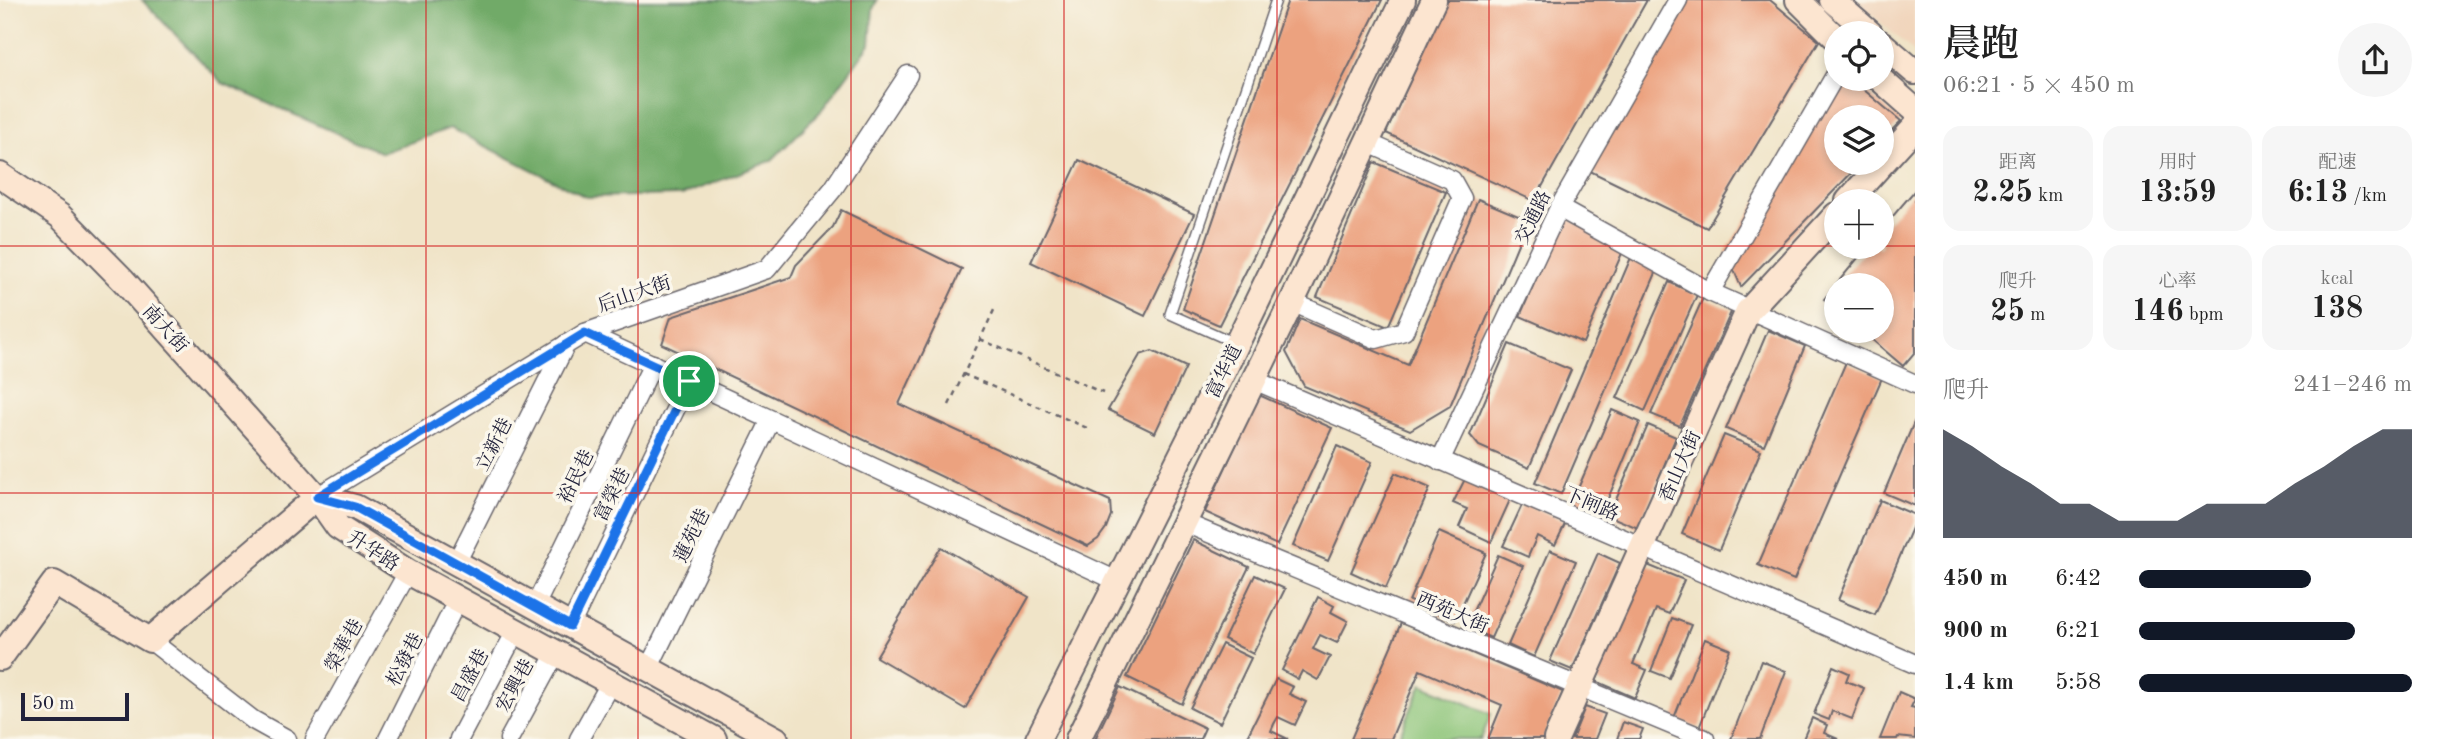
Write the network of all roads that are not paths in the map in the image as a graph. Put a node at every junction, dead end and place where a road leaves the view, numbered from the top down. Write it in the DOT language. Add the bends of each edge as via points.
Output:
graph roads {
  1 [pos="1276,0"];
  2 [pos="1403,0"];
  3 [pos="1434,0"];
  4 [pos="1678,0"];
  5 [pos="1798,0"];
  6 [pos="1832,0"];
  7 [pos="1856,21"];
  8 [pos="1824,26"];
  9 [pos="1894,54"];
  10 [pos="1915,72"];
  11 [pos="908,75"];
  12 [pos="1826,91"];
  13 [pos="1894,91"];
  14 [pos="1915,110"];
  15 [pos="1915,127"];
  16 [pos="1366,142"];
  17 [pos="0,175"];
  18 [pos="1859,189"];
  19 [pos="1559,208"];
  20 [pos="1824,228"];
  21 [pos="1710,292"];
  22 [pos="1292,302"];
  23 [pos="1748,311"];
  24 [pos="585,333"];
  25 [pos="566,344"];
  26 [pos="1236,344"];
  27 [pos="653,364"];
  28 [pos="1254,380"];
  29 [pos="689,381"];
  30 [pos="1915,384"];
  31 [pos="771,420"];
  32 [pos="1440,461"];
  33 [pos="317,497"];
  34 [pos="1185,523"];
  35 [pos="1642,547"];
  36 [pos="456,563"];
  37 [pos="408,572"];
  38 [pos="1117,581"];
  39 [pos="458,599"];
  40 [pos="535,606"];
  41 [pos="570,626"];
  42 [pos="516,631"];
  43 [pos="150,640"];
  44 [pos="557,651"];
  45 [pos="0,658"];
  46 [pos="1915,664"];
  47 [pos="648,669"];
  48 [pos="611,682"];
  49 [pos="1579,687"];
  50 [pos="287,739"];
  51 [pos="315,739"];
  52 [pos="388,739"];
  53 [pos="459,739"];
  54 [pos="509,739"];
  55 [pos="579,739"];
  56 [pos="714,739"];
  57 [pos="776,739"];
  58 [pos="1038,739"];
  59 [pos="1078,739"];
  60 [pos="1556,739"];
  61 [pos="1705,739"];
  1 -- 26 [label="lane" via="1170,314"];
  2 -- 26 [label="main road, 富华道"];
  3 -- 16 [label="main road, 富华道"];
  4 -- 19 [label="street, 交通路"];
  5 -- 8 [label="main road"];
  6 -- 7 [label="main road"];
  9 -- 10 [label="main road"];
  11 -- 24 [label="street, 后山大街" via="833,189 767,269"];
  12 -- 21 [label="street"];
  13 -- 14 [label="main road"];
  15 -- 18 [label="main road"];
  16 -- 22 [label="main road, 富华道"];
  16 -- 22 [label="street" via="1452,180 1462,198 1404,331 1376,339"];
  17 -- 33 [label="main road, 南大街" via="60,216"];
  19 -- 21 [label="street"];
  19 -- 32 [label="street, 交通路"];
  20 -- 23 [label="main road, 香山大街"];
  21 -- 23 [label="street"];
  22 -- 28 [label="main road, 富华道"];
  23 -- 30 [label="street"];
  23 -- 35 [label="main road, 香山大街"];
  24 -- 25 [label="street, 后山大街"];
  24 -- 27 [label="street"];
  25 -- 33 [label="street, 后山大街"];
  25 -- 36 [label="street, 立新巷"];
  26 -- 38 [label="main road, 富华道"];
  27 -- 29 [label="street"];
  27 -- 40 [label="street, 裕民巷"];
  28 -- 32 [label="street, 下闸路"];
  28 -- 34 [label="main road, 富华道"];
  29 -- 31 [label="street"];
  29 -- 41 [label="street, 富榮巷"];
  31 -- 38 [label="street"];
  31 -- 47 [label="street, 蓮苑巷"];
  32 -- 35 [label="street, 下闸路"];
  33 -- 36 [label="main road, 升华路" via="355,507"];
  33 -- 37 [label="main road, 升华路" via="338,527"];
  33 -- 43 [label="main road"];
  34 -- 49 [label="street, 西苑大街"];
  34 -- 59 [label="main road, 富华道"];
  35 -- 46 [label="street, 下闸路"];
  35 -- 49 [label="main road, 香山大街"];
  36 -- 40 [label="main road, 升华路"];
  37 -- 39 [label="main road, 升华路"];
  37 -- 51 [label="street, 榮華巷"];
  38 -- 58 [label="main road, 富华道"];
  39 -- 42 [label="main road, 升华路"];
  39 -- 52 [label="street, 松發巷"];
  40 -- 41 [label="main road, 升华路"];
  41 -- 47 [label="main road, 升华路"];
  42 -- 44 [label="main road, 升华路"];
  42 -- 53 [label="street, 昌盛巷"];
  43 -- 45 [label="main road" via="54,583"];
  43 -- 50 [label="street" via="253,720"];
  44 -- 48 [label="main road, 升华路"];
  44 -- 54 [label="street, 宏興巷"];
  47 -- 57 [label="main road, 升华路"];
  48 -- 55 [label="street"];
  48 -- 56 [label="main road, 升华路"];
  49 -- 60 [label="main road, 香山大街"];
  49 -- 61 [label="street, 西苑大街"];
}
